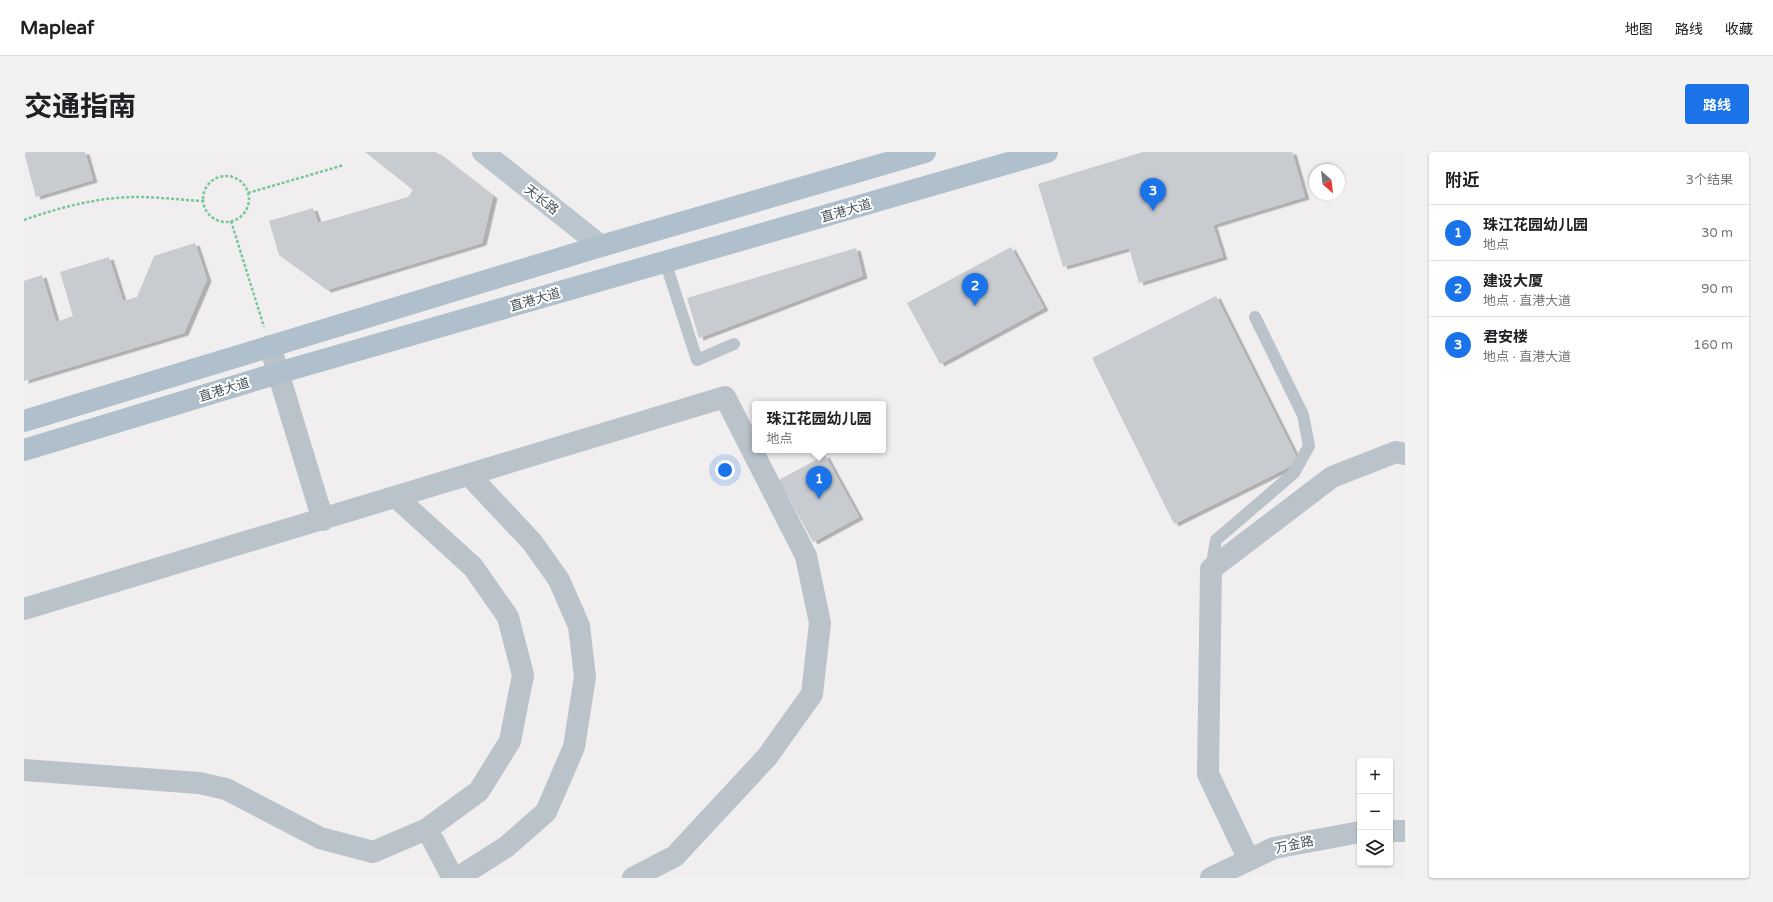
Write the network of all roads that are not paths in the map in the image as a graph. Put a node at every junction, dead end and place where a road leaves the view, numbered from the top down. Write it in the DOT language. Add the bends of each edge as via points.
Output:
graph roads {
  1 [pos="482,152"];
  2 [pos="925,152"];
  3 [pos="1047,152"];
  4 [pos="601,246"];
  5 [pos="665,261"];
  6 [pos="1255,317"];
  7 [pos="734,344"];
  8 [pos="270,346"];
  9 [pos="278,373"];
  10 [pos="24,421"];
  11 [pos="24,450"];
  12 [pos="752,450"];
  13 [pos="754,453"];
  14 [pos="1405,454"];
  15 [pos="469,475"];
  16 [pos="396,497"];
  17 [pos="322,520"];
  18 [pos="1211,569"];
  19 [pos="24,609"];
  20 [pos="24,770"];
  21 [pos="427,829"];
  22 [pos="1393,831"];
  23 [pos="1405,831"];
  24 [pos="1357,833"];
  25 [pos="1248,860"];
  26 [pos="453,878"];
  27 [pos="457,878"];
  28 [pos="633,878"];
  29 [pos="1211,878"];
  1 -- 4 [label="street, 天长路"];
  2 -- 4 [label="main road"];
  3 -- 5 [label="main road, 直港大道"];
  4 -- 8 [label="main road"];
  5 -- 7 [label="lane" via="697,360"];
  5 -- 9 [label="main road, 直港大道"];
  6 -- 18 [label="lane" via="1303,415 1309,446 1294,474 1216,540"];
  8 -- 9 [label="street"];
  8 -- 10 [label="main road"];
  9 -- 11 [label="main road, 直港大道"];
  9 -- 17 [label="street"];
  12 -- 15 [label="street" via="725,397"];
  13 -- 28 [label="street" via="806,556 820,623 812,694 767,757 675,856"];
  14 -- 18 [label="street" via="1396,452 1332,477"];
  15 -- 16 [label="street"];
  15 -- 27 [label="street" via="532,542 559,580 579,626 585,677 574,747 546,812 506,847"];
  16 -- 17 [label="street"];
  16 -- 21 [label="street" via="473,567 508,617 523,675 510,741 479,790"];
  17 -- 19 [label="street"];
  18 -- 25 [label="street" via="1208,774"];
  20 -- 21 [label="street" via="199,783 226,789 320,838 373,852"];
  21 -- 26 [label="street"];
  22 -- 23 [label="street"];
  24 -- 25 [label="street, 万金路" via="1274,848"];
  25 -- 29 [label="street, 万金路"];
}
